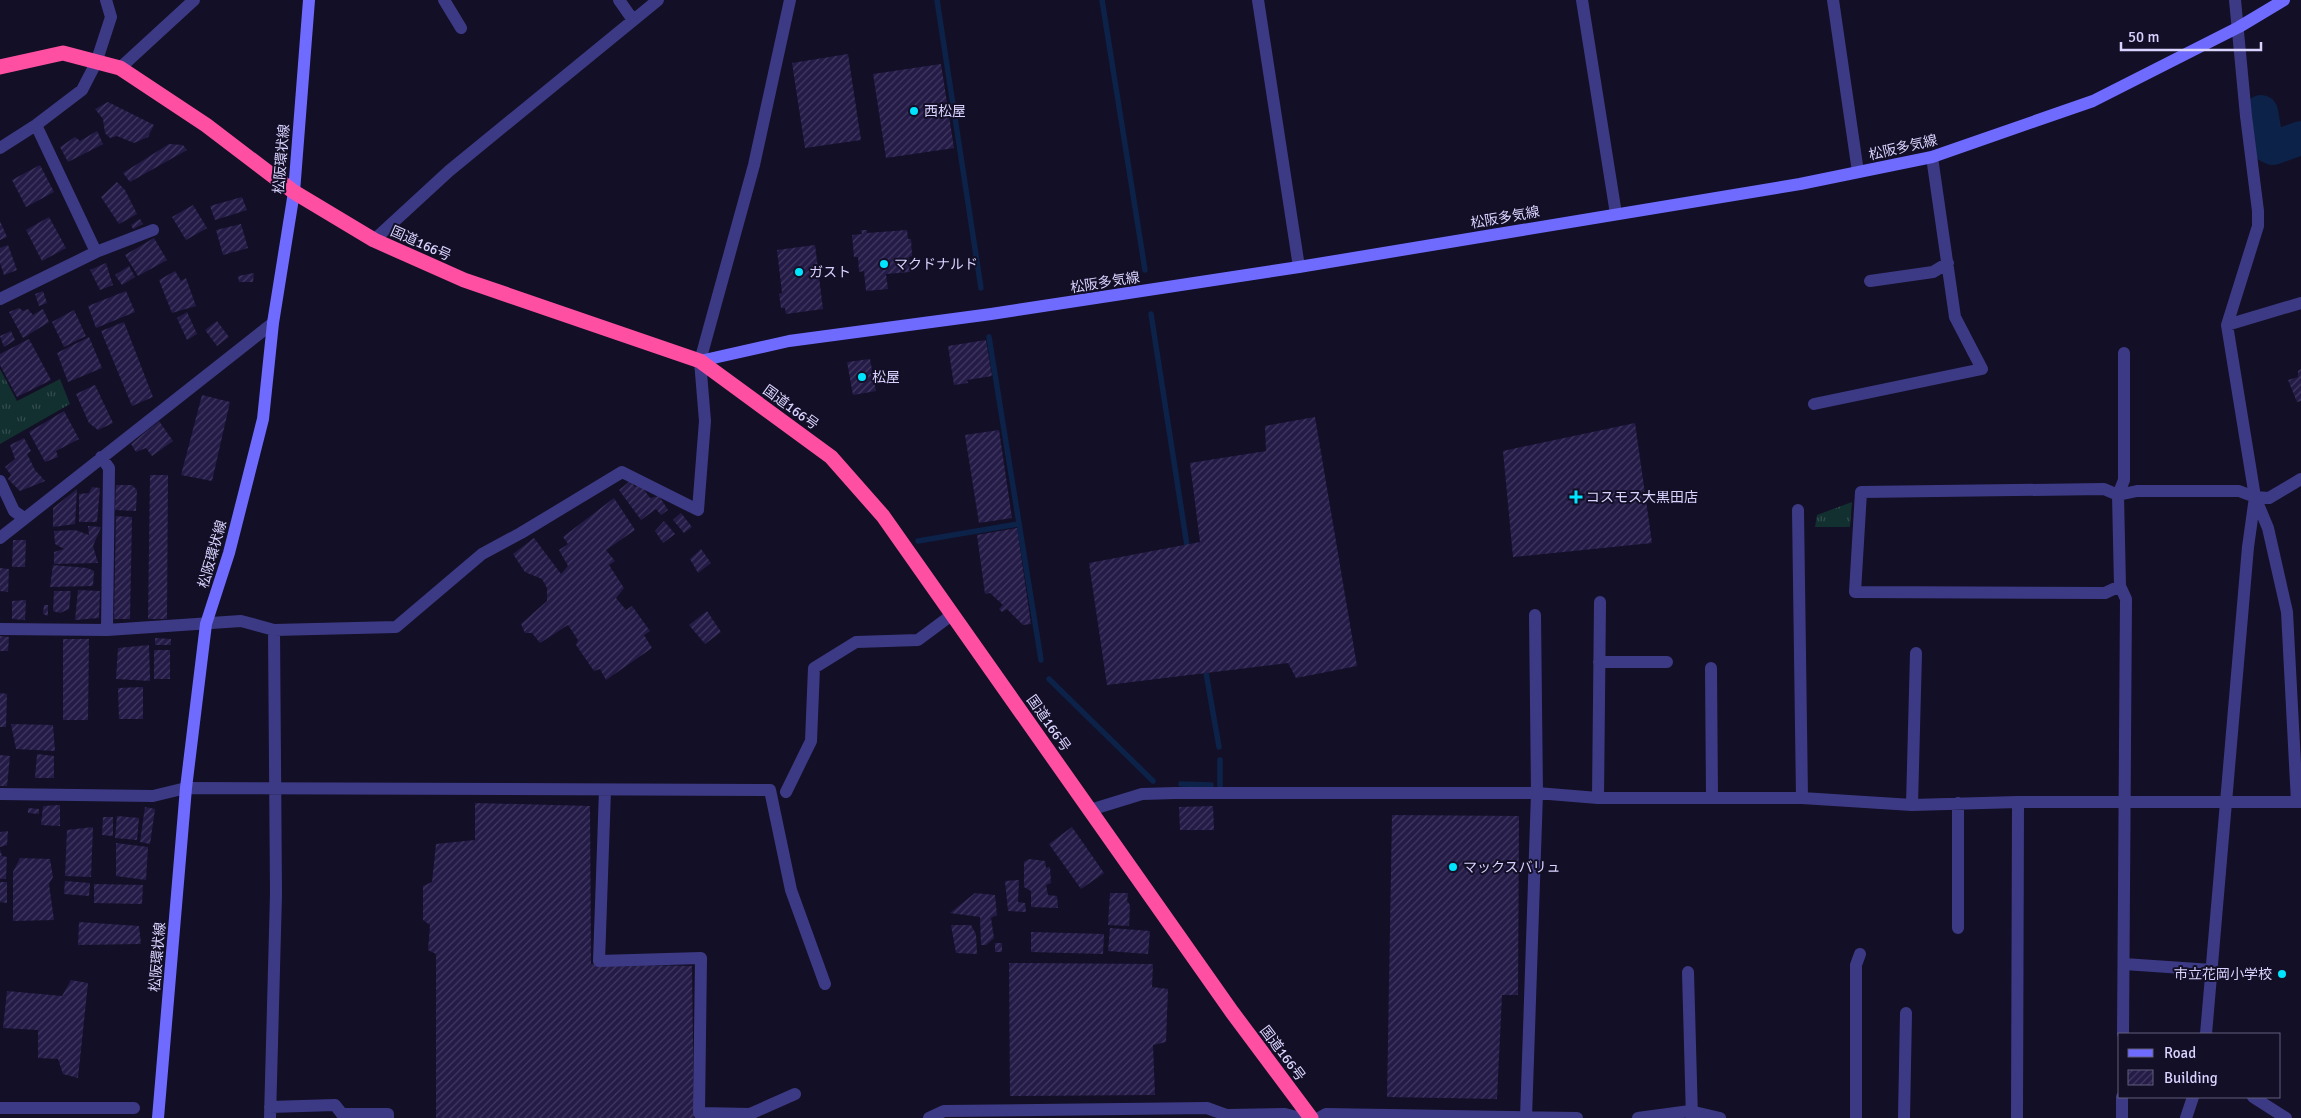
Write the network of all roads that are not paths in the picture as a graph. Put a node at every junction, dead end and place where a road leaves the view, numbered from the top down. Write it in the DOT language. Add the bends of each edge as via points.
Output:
graph roads {
  1 [pos="106,0"];
  2 [pos="194,0"];
  3 [pos="309,0"];
  4 [pos="444,0"];
  5 [pos="619,0"];
  6 [pos="658,0"];
  7 [pos="790,0"];
  8 [pos="1258,0"];
  9 [pos="1582,0"];
  10 [pos="1832,0"];
  11 [pos="2235,0"];
  12 [pos="2284,0"];
  13 [pos="633,20"];
  14 [pos="2239,27"];
  15 [pos="461,28"];
  16 [pos="96,63"];
  17 [pos="0,67"];
  18 [pos="120,68"];
  19 [pos="36,125"];
  20 [pos="0,148"];
  21 [pos="1932,157"];
  22 [pos="1858,172"];
  23 [pos="294,192"];
  24 [pos="1616,214"];
  25 [pos="153,230"];
  26 [pos="374,240"];
  27 [pos="96,252"];
  28 [pos="1948,263"];
  29 [pos="1299,267"];
  30 [pos="1870,281"];
  31 [pos="0,299"];
  32 [pos="2301,303"];
  33 [pos="273,323"];
  34 [pos="2227,325"];
  35 [pos="2124,353"];
  36 [pos="700,361"];
  37 [pos="1814,404"];
  38 [pos="102,457"];
  39 [pos="2301,479"];
  40 [pos="0,481"];
  41 [pos="2118,495"];
  42 [pos="2255,497"];
  43 [pos="1798,510"];
  44 [pos="24,518"];
  45 [pos="0,538"];
  46 [pos="2120,586"];
  47 [pos="1600,602"];
  48 [pos="953,614"];
  49 [pos="1536,615"];
  50 [pos="206,624"];
  51 [pos="0,629"];
  52 [pos="107,630"];
  53 [pos="274,630"];
  54 [pos="1916,653"];
  55 [pos="1599,662"];
  56 [pos="1667,662"];
  57 [pos="1711,668"];
  58 [pos="186,788"];
  59 [pos="274,788"];
  60 [pos="605,790"];
  61 [pos="786,792"];
  62 [pos="1537,793"];
  63 [pos="0,794"];
  64 [pos="1712,797"];
  65 [pos="1598,798"];
  66 [pos="1802,798"];
  67 [pos="2126,801"];
  68 [pos="2018,802"];
  69 [pos="2299,802"];
  70 [pos="2226,803"];
  71 [pos="1958,804"];
  72 [pos="1912,805"];
  73 [pos="1090,810"];
  74 [pos="1958,928"];
  75 [pos="1860,954"];
  76 [pos="2124,964"];
  77 [pos="2212,970"];
  78 [pos="1688,972"];
  79 [pos="825,984"];
  80 [pos="1906,1013"];
  81 [pos="2123,1033"];
  82 [pos="2206,1033"];
  83 [pos="795,1094"];
  84 [pos="2122,1098"];
  85 [pos="2193,1098"];
  86 [pos="2256,1098"];
  87 [pos="0,1108"];
  88 [pos="134,1108"];
  89 [pos="270,1113"];
  90 [pos="1691,1115"];
  91 [pos="1526,1117"];
  92 [pos="158,1118"];
  93 [pos="388,1118"];
  94 [pos="929,1118"];
  95 [pos="1301,1118"];
  96 [pos="1311,1118"];
  97 [pos="1319,1118"];
  98 [pos="1577,1118"];
  99 [pos="1638,1118"];
  100 [pos="1720,1118"];
  101 [pos="1856,1118"];
  102 [pos="1904,1118"];
  103 [pos="2017,1118"];
  104 [pos="2122,1118"];
  105 [pos="2186,1118"];
  106 [pos="2286,1118"];
  1 -- 16 [label="street" via="111,17"];
  2 -- 18 [label="street"];
  3 -- 23 [label="main road, 松阪環状線"];
  4 -- 15 [label="street"];
  5 -- 13 [label="street"];
  6 -- 13 [label="street"];
  7 -- 36 [label="street" via="754,166"];
  8 -- 29 [label="street"];
  9 -- 24 [label="street"];
  10 -- 22 [label="street"];
  11 -- 14 [label="street"];
  12 -- 14 [label="main road, 松阪多気線"];
  13 -- 26 [label="street" via="449,171"];
  14 -- 21 [label="main road, 松阪多気線" via="2093,101"];
  14 -- 34 [label="street" via="2258,226"];
  16 -- 17 [label="highway, 国道166号" via="63,53"];
  16 -- 18 [label="highway, 国道166号"];
  16 -- 19 [label="street" via="82,90"];
  18 -- 23 [label="highway, 国道166号" via="206,125"];
  19 -- 20 [label="street"];
  19 -- 27 [label="street"];
  21 -- 22 [label="main road, 松阪多気線"];
  21 -- 28 [label="street"];
  22 -- 24 [label="main road, 松阪多気線"];
  23 -- 26 [label="highway, 国道166号"];
  23 -- 33 [label="main road, 松阪環状線"];
  24 -- 29 [label="main road, 松阪多気線"];
  25 -- 27 [label="street"];
  26 -- 36 [label="highway, 国道166号" via="464,280"];
  27 -- 31 [label="street"];
  28 -- 30 [label="street" via="1933,272"];
  28 -- 37 [label="street" via="1955,317 1982,370"];
  29 -- 36 [label="main road, 松阪多気線" via="789,341"];
  32 -- 34 [label="street"];
  33 -- 38 [label="street"];
  33 -- 50 [label="main road, 松阪環状線" via="263,419 229,553"];
  34 -- 42 [label="street"];
  35 -- 41 [label="street" via="2124,480"];
  36 -- 48 [label="highway, 国道166号" via="832,456 883,516"];
  36 -- 53 [label="street" via="705,421 698,510 622,472 482,554 396,627"];
  38 -- 44 [label="street"];
  38 -- 52 [label="street" via="109,468"];
  39 -- 42 [label="street" via="2269,498"];
  40 -- 44 [label="street" via="14,511"];
  41 -- 42 [label="street" via="2137,491 2239,491"];
  41 -- 46 [label="street"];
  41 -- 46 [label="street" via="2104,489 1861,492 1855,592 2105,593"];
  42 -- 69 [label="street" via="2268,528 2287,612"];
  42 -- 70 [label="street"];
  43 -- 66 [label="street"];
  44 -- 45 [label="street"];
  46 -- 67 [label="street" via="2126,599"];
  47 -- 55 [label="street"];
  48 -- 61 [label="street" via="918,640 856,642 814,668 811,741"];
  48 -- 73 [label="highway, 国道166号"];
  49 -- 62 [label="street"];
  50 -- 52 [label="street"];
  50 -- 53 [label="street" via="241,621"];
  50 -- 58 [label="main road, 松阪環状線"];
  51 -- 52 [label="street"];
  53 -- 59 [label="street"];
  54 -- 72 [label="street"];
  55 -- 56 [label="street"];
  55 -- 65 [label="street"];
  57 -- 64 [label="street"];
  58 -- 59 [label="street"];
  58 -- 63 [label="street" via="153,796"];
  58 -- 92 [label="main road, 松阪環状線"];
  59 -- 60 [label="street"];
  59 -- 89 [label="street" via="276,894"];
  60 -- 79 [label="street" via="770,790 791,890"];
  60 -- 83 [label="street" via="599,961 701,958 699,1113 750,1114"];
  62 -- 65 [label="street"];
  62 -- 73 [label="street" via="1142,794"];
  62 -- 91 [label="street"];
  64 -- 65 [label="street"];
  64 -- 66 [label="street"];
  66 -- 72 [label="street"];
  67 -- 68 [label="street"];
  67 -- 70 [label="street"];
  67 -- 76 [label="street"];
  68 -- 71 [label="street"];
  68 -- 103 [label="street"];
  69 -- 70 [label="street"];
  70 -- 77 [label="street"];
  71 -- 72 [label="street"];
  71 -- 74 [label="street"];
  73 -- 96 [label="highway, 国道166号"];
  75 -- 101 [label="street" via="1856,965"];
  76 -- 77 [label="street"];
  76 -- 81 [label="street"];
  77 -- 82 [label="street"];
  78 -- 90 [label="street"];
  80 -- 102 [label="street"];
  84 -- 104 [label="street"];
  85 -- 105 [label="street"];
  86 -- 106 [label="street"];
  87 -- 88 [label="street"];
  89 -- 93 [label="street" via="335,1106 342,1114 388,1114"];
  90 -- 99 [label="street"];
  90 -- 100 [label="street"];
  91 -- 97 [label="street" via="1326,1114"];
  91 -- 98 [label="street"];
  94 -- 95 [label="street" via="944,1111 1207,1108 1226,1115 1285,1114"];
}
